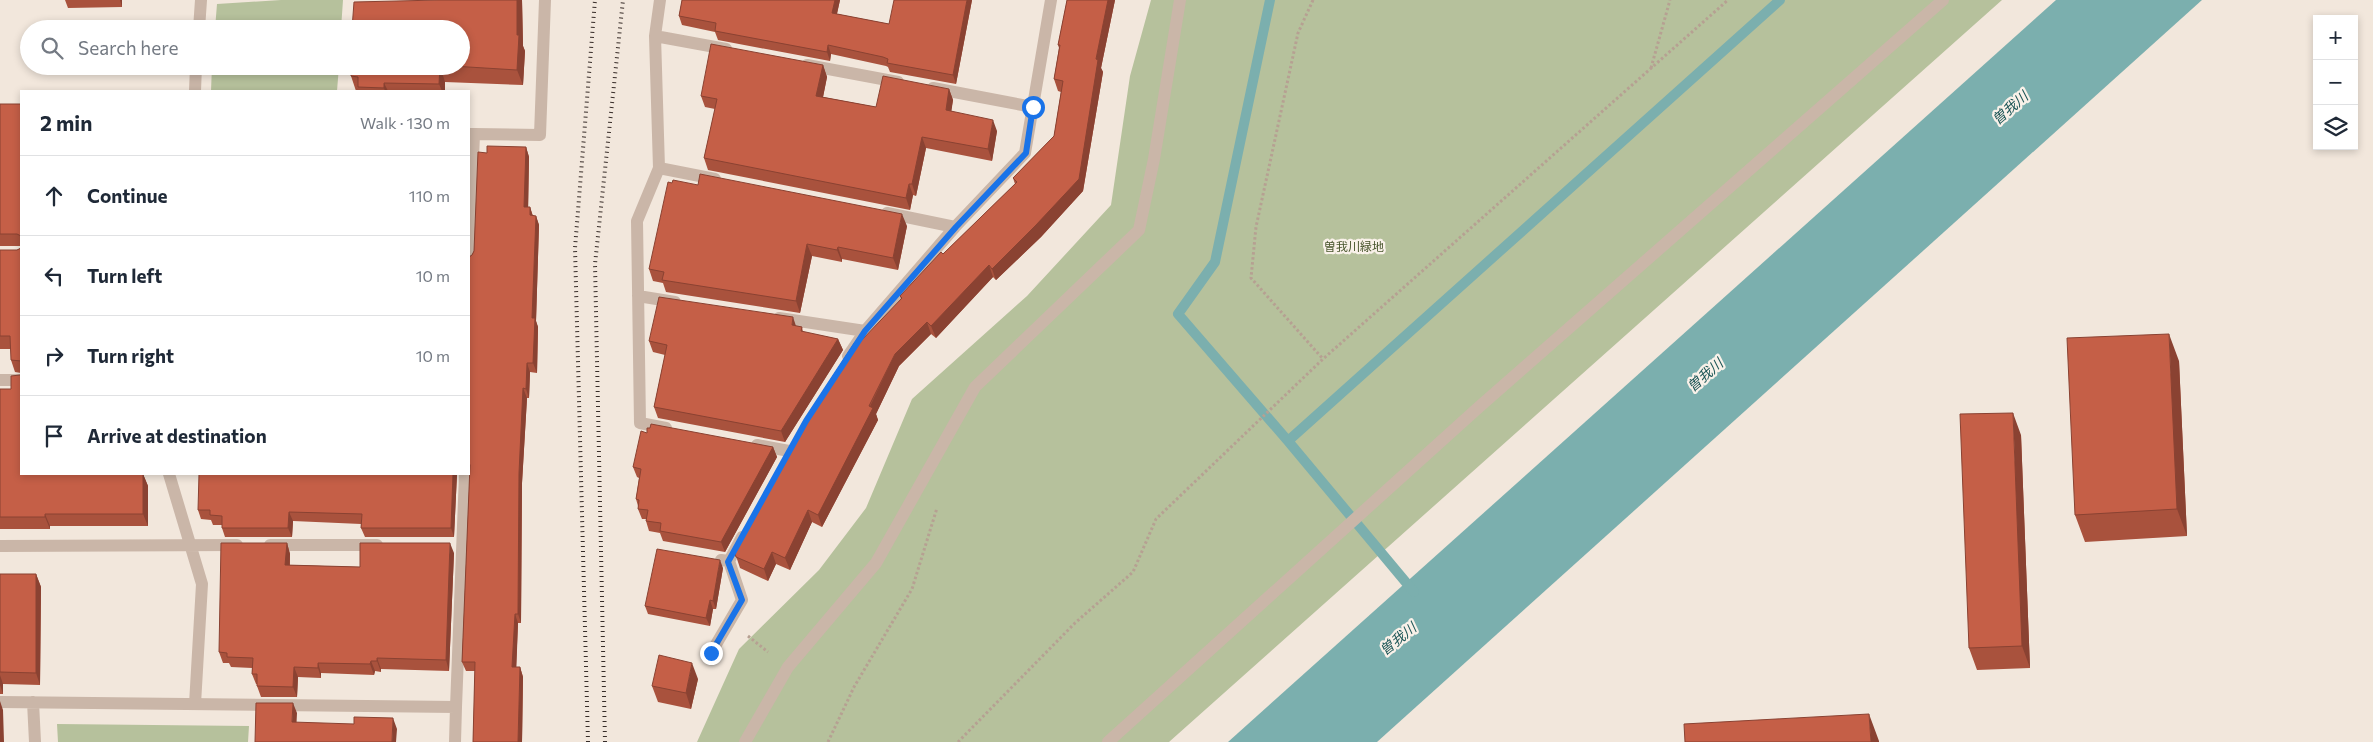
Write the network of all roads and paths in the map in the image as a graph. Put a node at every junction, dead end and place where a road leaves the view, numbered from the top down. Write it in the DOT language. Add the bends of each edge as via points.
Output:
graph roads {
  1 [pos="201,0"];
  2 [pos="545,0"];
  3 [pos="660,0"];
  4 [pos="1051,0"];
  5 [pos="1180,0"];
  6 [pos="1314,0"];
  7 [pos="1670,0"];
  8 [pos="1728,0"];
  9 [pos="1943,0"];
  10 [pos="200,20"];
  11 [pos="655,36"];
  12 [pos="742,52"];
  13 [pos="791,62"];
  14 [pos="1650,68"];
  15 [pos="196,75"];
  16 [pos="195,90"];
  17 [pos="1033,107"];
  18 [pos="472,134"];
  19 [pos="659,168"];
  20 [pos="726,181"];
  21 [pos="879,212"];
  22 [pos="470,218"];
  23 [pos="956,227"];
  24 [pos="638,296"];
  25 [pos="688,304"];
  26 [pos="766,316"];
  27 [pos="865,331"];
  28 [pos="1323,359"];
  29 [pos="843,364"];
  30 [pos="0,380"];
  31 [pos="20,380"];
  32 [pos="678,430"];
  33 [pos="743,442"];
  34 [pos="789,451"];
  35 [pos="169,475"];
  36 [pos="465,475"];
  37 [pos="938,506"];
  38 [pos="747,527"];
  39 [pos="190,545"];
  40 [pos="385,545"];
  41 [pos="0,546"];
  42 [pos="710,558"];
  43 [pos="728,562"];
  44 [pos="730,621"];
  45 [pos="711,653"];
  46 [pos="788,668"];
  47 [pos="0,702"];
  48 [pos="33,702"];
  49 [pos="195,704"];
  50 [pos="456,707"];
  51 [pos="35,742"];
  52 [pos="455,742"];
  53 [pos="745,742"];
  54 [pos="828,742"];
  55 [pos="958,742"];
  56 [pos="1108,742"];
  1 -- 10 [label="street"];
  2 -- 18 [label="street" via="540,135"];
  3 -- 11 [label="street"];
  4 -- 17 [label="street"];
  5 -- 46 [label="street" via="1140,230 975,387 876,563"];
  6 -- 28 [label="path" via="1298,33 1256,227 1251,278"];
  7 -- 14 [label="path"];
  8 -- 14 [label="path"];
  9 -- 56 [label="street" via="1479,407"];
  11 -- 12 [label="street"];
  11 -- 19 [label="street"];
  13 -- 17 [label="street"];
  14 -- 28 [label="path"];
  15 -- 16 [label="street"];
  17 -- 23 [label="street" via="1026,153"];
  18 -- 22 [label="street"];
  19 -- 20 [label="street"];
  19 -- 24 [label="street" via="637,220"];
  21 -- 23 [label="street"];
  23 -- 27 [label="street"];
  24 -- 25 [label="street"];
  24 -- 32 [label="street" via="640,423"];
  26 -- 27 [label="street"];
  27 -- 29 [label="street"];
  28 -- 55 [label="path" via="1156,519 1133,572 1075,624"];
  30 -- 31 [label="street"];
  33 -- 34 [label="street"];
  35 -- 39 [label="street"];
  36 -- 50 [label="street" via="458,545"];
  37 -- 54 [label="path" via="912,589 854,687"];
  38 -- 43 [label="street"];
  39 -- 40 [label="street"];
  39 -- 41 [label="street"];
  39 -- 49 [label="street" via="202,584"];
  42 -- 43 [label="street"];
  43 -- 44 [label="street" via="742,600"];
  44 -- 45 [label="street"];
  44 -- 46 [label="path"];
  46 -- 53 [label="street"];
  47 -- 48 [label="street"];
  48 -- 49 [label="street"];
  48 -- 51 [label="street"];
  49 -- 50 [label="street"];
  50 -- 52 [label="street"];
}
